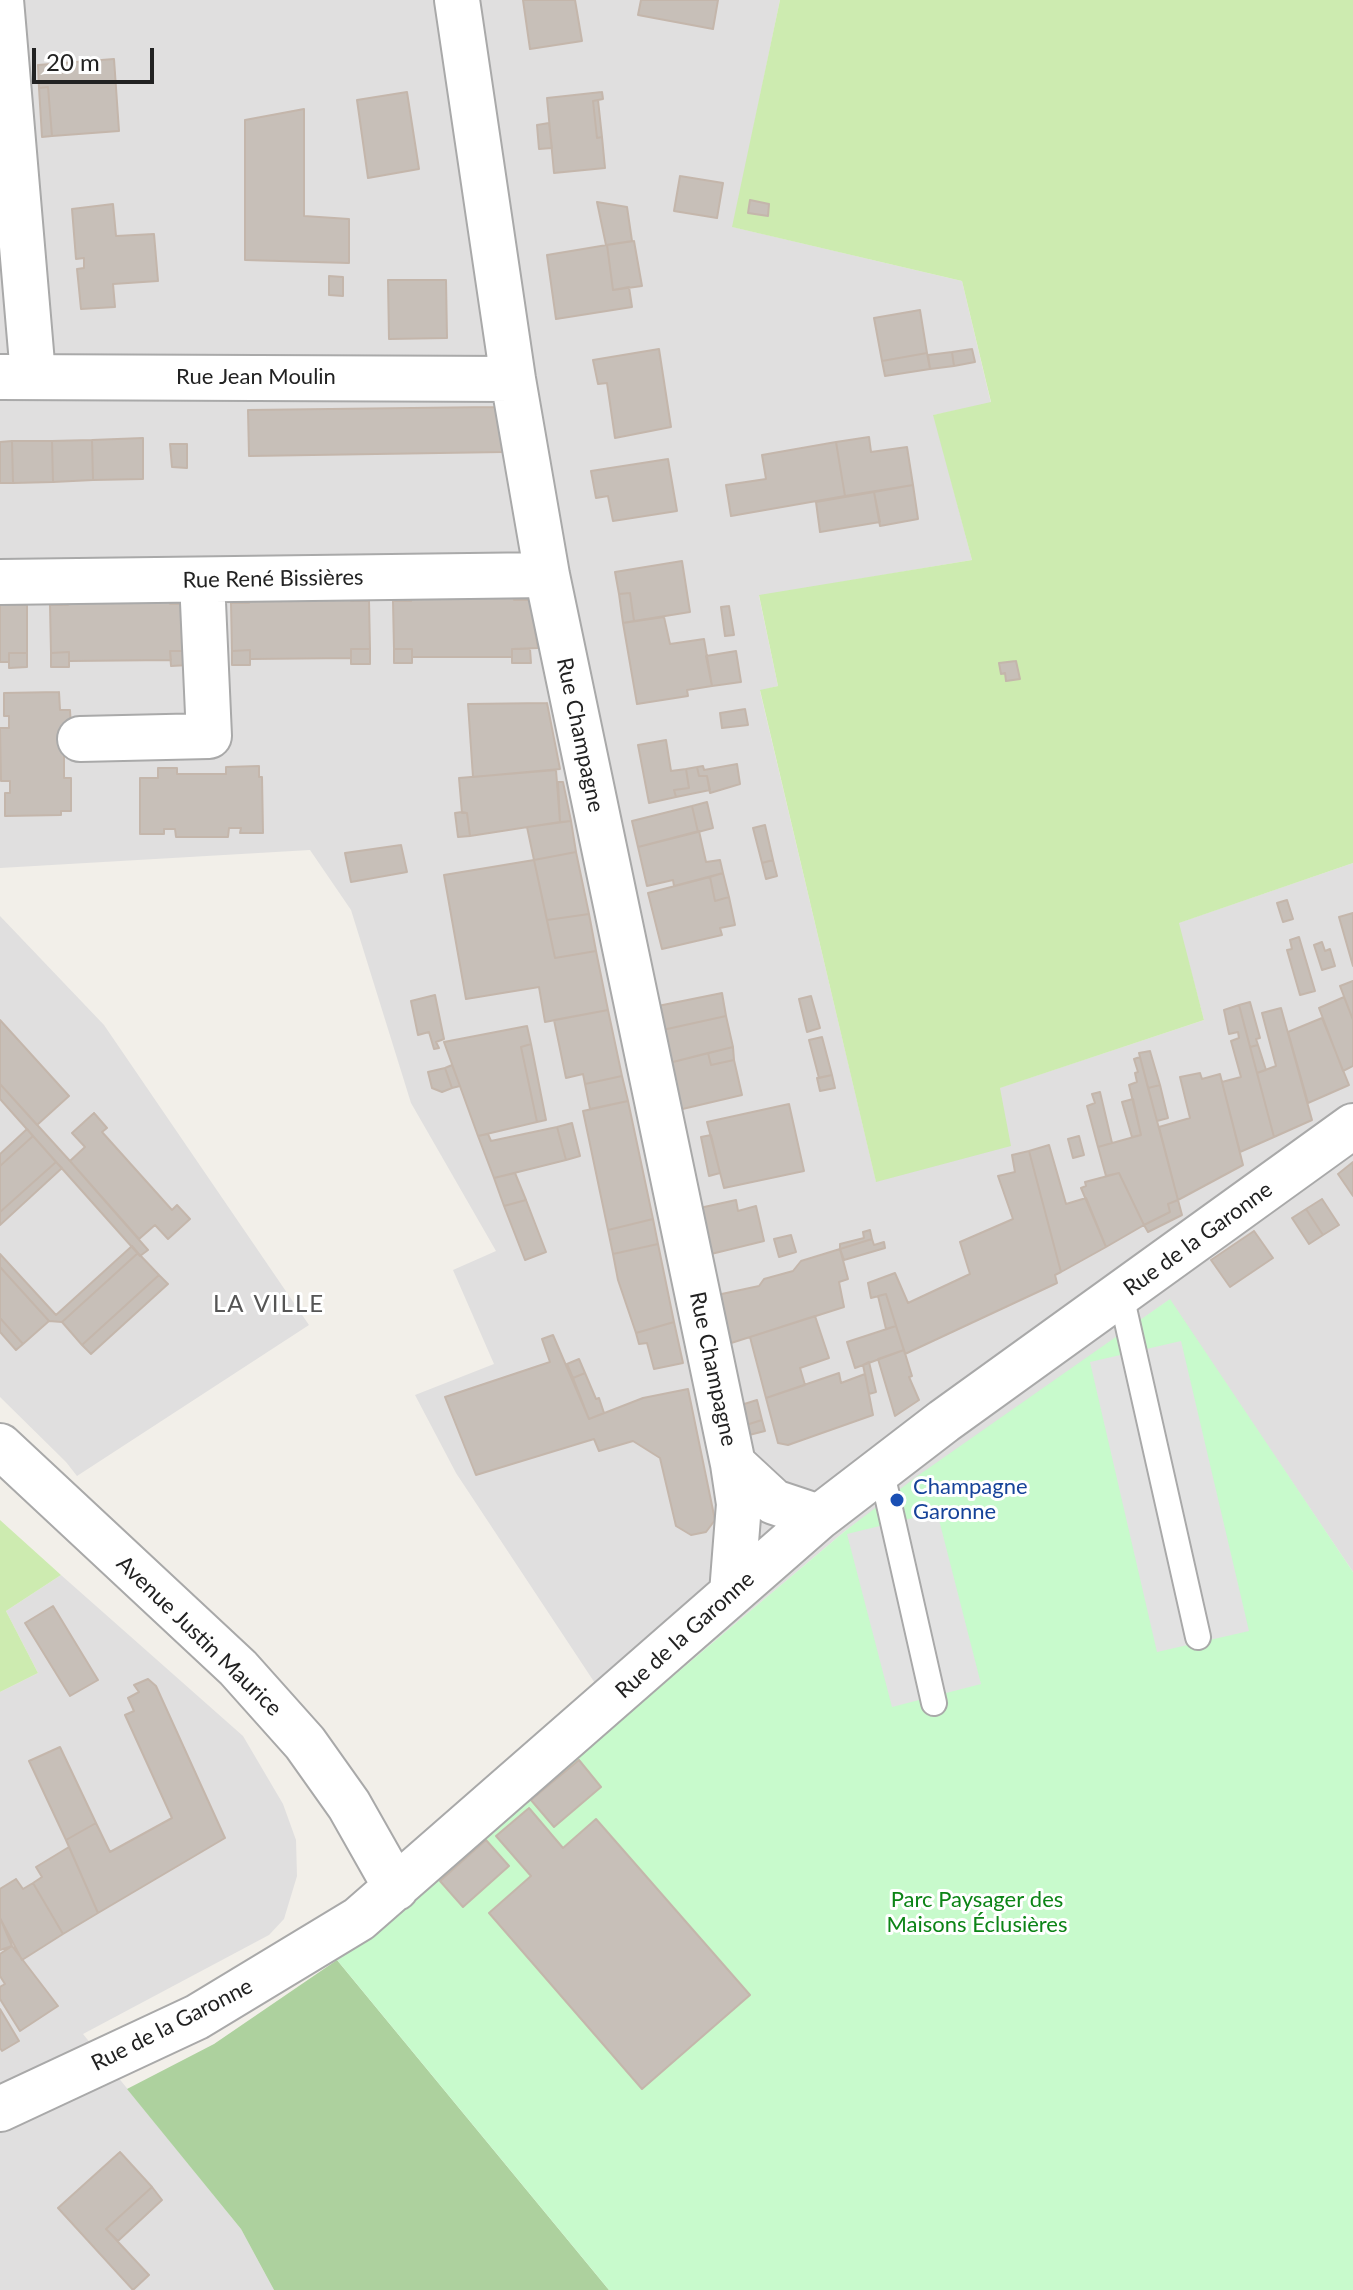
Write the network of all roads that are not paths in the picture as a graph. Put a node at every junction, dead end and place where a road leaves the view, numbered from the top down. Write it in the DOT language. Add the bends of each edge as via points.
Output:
graph roads {
  1 [pos="1,0"];
  2 [pos="457,0"];
  3 [pos="3,64"];
  4 [pos="16,376"];
  5 [pos="513,379"];
  6 [pos="547,575"];
  7 [pos="202,580"];
  8 [pos="0,582"];
  9 [pos="80,739"];
  10 [pos="1353,1126"];
  11 [pos="1121,1295"];
  12 [pos="0,1446"];
  13 [pos="733,1464"];
  14 [pos="881,1469"];
  15 [pos="819,1517"];
  16 [pos="732,1593"];
  17 [pos="1198,1637"];
  18 [pos="934,1703"];
  19 [pos="396,1888"];
  20 [pos="0,2109"];
  1 -- 3 [label="street"];
  2 -- 5 [label="street, Rue Champagne"];
  3 -- 4 [label="street"];
  4 -- 5 [label="street, Rue Jean Moulin"];
  5 -- 6 [label="street, Rue Champagne"];
  6 -- 7 [label="street, Rue René Bissières"];
  6 -- 13 [label="street, Rue Champagne"];
  7 -- 8 [label="street, Rue René Bissières"];
  7 -- 9 [label="street" via="209,736"];
  10 -- 11 [label="street, Rue de la Garonne"];
  11 -- 14 [label="street, Rue de la Garonne"];
  11 -- 17 [label="lane"];
  12 -- 19 [label="street, Avenue Justin Maurice" via="248,1679 305,1743 349,1805"];
  13 -- 15 [label="street, Rue Champagne" via="774,1502"];
  13 -- 16 [label="street, Rue Champagne" via="739,1504"];
  14 -- 15 [label="street, Rue de la Garonne"];
  14 -- 18 [label="lane"];
  15 -- 16 [label="street, Rue de la Garonne"];
  16 -- 19 [label="street, Rue de la Garonne"];
  19 -- 20 [label="street, Rue de la Garonne" via="359,1919 197,2017"];
}
